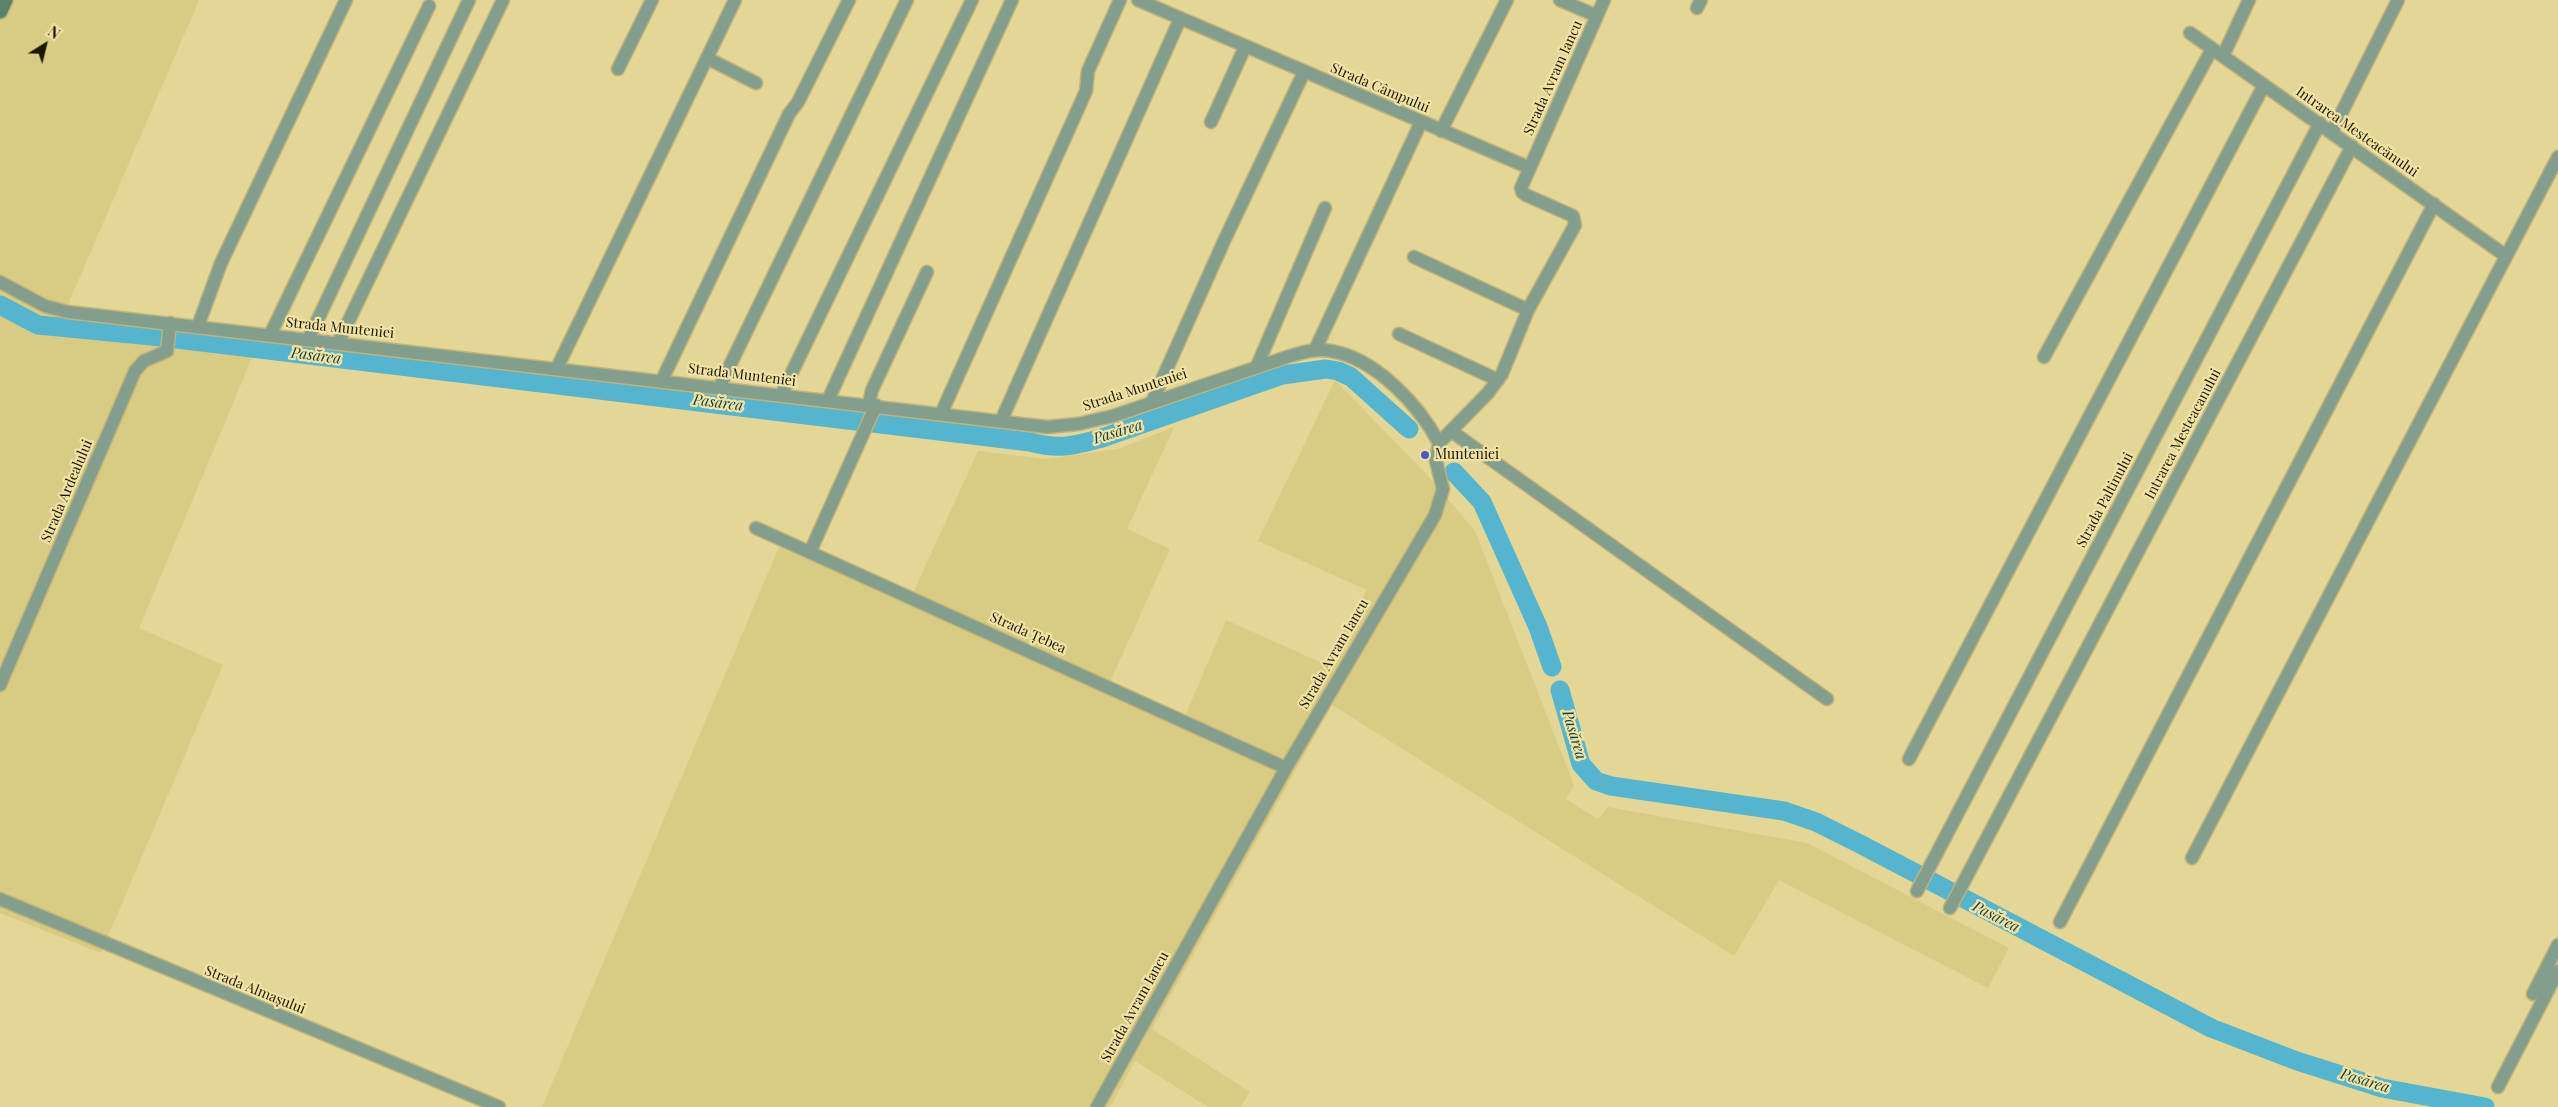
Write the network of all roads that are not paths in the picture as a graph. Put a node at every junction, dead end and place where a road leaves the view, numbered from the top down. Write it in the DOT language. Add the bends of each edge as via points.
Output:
graph roads {
  1 [pos="5,0"];
  2 [pos="346,0"];
  3 [pos="469,0"];
  4 [pos="503,0"];
  5 [pos="652,0"];
  6 [pos="735,0"];
  7 [pos="849,0"];
  8 [pos="907,0"];
  9 [pos="972,0"];
  10 [pos="1012,0"];
  11 [pos="1120,0"];
  12 [pos="1138,0"];
  13 [pos="1507,0"];
  14 [pos="1560,0"];
  15 [pos="1604,0"];
  16 [pos="2249,0"];
  17 [pos="2398,0"];
  18 [pos="429,6"];
  19 [pos="0,11"];
  20 [pos="1597,16"];
  21 [pos="1180,19"];
  22 [pos="2190,33"];
  23 [pos="1245,47"];
  24 [pos="402,48"];
  25 [pos="2217,52"];
  26 [pos="707,58"];
  27 [pos="618,69"];
  28 [pos="1304,72"];
  29 [pos="756,83"];
  30 [pos="2264,86"];
  31 [pos="1211,122"];
  32 [pos="1421,122"];
  33 [pos="2320,123"];
  34 [pos="1441,131"];
  35 [pos="2332,132"];
  36 [pos="2352,146"];
  37 [pos="2558,157"];
  38 [pos="1530,168"];
  39 [pos="346,176"];
  40 [pos="2434,204"];
  41 [pos="1326,208"];
  42 [pos="2506,256"];
  43 [pos="1414,257"];
  44 [pos="927,272"];
  45 [pos="0,282"];
  46 [pos="1528,310"];
  47 [pos="170,326"];
  48 [pos="198,326"];
  49 [pos="1400,334"];
  50 [pos="270,335"];
  51 [pos="308,340"];
  52 [pos="338,343"];
  53 [pos="1315,350"];
  54 [pos="2044,356"];
  55 [pos="1257,366"];
  56 [pos="557,368"];
  57 [pos="662,380"];
  58 [pos="1498,380"];
  59 [pos="719,388"];
  60 [pos="781,395"];
  61 [pos="828,400"];
  62 [pos="1152,402"];
  63 [pos="870,413"];
  64 [pos="941,414"];
  65 [pos="1001,421"];
  66 [pos="1451,431"];
  67 [pos="1438,443"];
  68 [pos="756,528"];
  69 [pos="810,552"];
  70 [pos="0,685"];
  71 [pos="1827,699"];
  72 [pos="1909,759"];
  73 [pos="1286,768"];
  74 [pos="2192,858"];
  75 [pos="1917,891"];
  76 [pos="0,899"];
  77 [pos="1950,908"];
  78 [pos="2060,922"];
  79 [pos="2558,945"];
  80 [pos="2558,971"];
  81 [pos="2533,994"];
  82 [pos="2498,1087"];
  83 [pos="499,1107"];
  84 [pos="1097,1107"];
  1 -- 19 [label="main road"];
  2 -- 48 [label="street" via="218,269"];
  3 -- 51 [label="street"];
  4 -- 52 [label="street"];
  5 -- 27 [label="street"];
  6 -- 26 [label="street"];
  7 -- 57 [label="street" via="789,114"];
  8 -- 59 [label="street"];
  9 -- 60 [label="street"];
  10 -- 61 [label="street"];
  11 -- 64 [label="street" via="1088,72 1086,91"];
  12 -- 21 [label="street, Strada Câmpului"];
  13 -- 34 [label="street"];
  14 -- 20 [label="street"];
  15 -- 20 [label="street, Strada Avram Iancu"];
  16 -- 25 [label="street"];
  17 -- 35 [label="street"];
  18 -- 39 [label="street"];
  20 -- 38 [label="street, Strada Avram Iancu"];
  21 -- 23 [label="street, Strada Câmpului"];
  21 -- 65 [label="street"];
  22 -- 25 [label="street, Intrarea Mesteacănului"];
  23 -- 28 [label="street, Strada Câmpului"];
  23 -- 31 [label="street"];
  24 -- 39 [label="street" via="344,163"];
  25 -- 30 [label="street, Intrarea Mesteacănului"];
  25 -- 54 [label="street"];
  26 -- 29 [label="street"];
  26 -- 56 [label="street"];
  28 -- 32 [label="street, Strada Câmpului"];
  28 -- 62 [label="street" via="1215,259"];
  30 -- 33 [label="street, Intrarea Mesteacănului"];
  30 -- 72 [label="street"];
  32 -- 34 [label="street, Strada Câmpului"];
  32 -- 53 [label="street"];
  33 -- 35 [label="street, Intrarea Mesteacănului"];
  33 -- 75 [label="street, Strada Paltinului"];
  34 -- 38 [label="street, Strada Câmpului"];
  35 -- 36 [label="street, Intrarea Mesteacănului"];
  36 -- 40 [label="street, Intrarea Mesteacănului"];
  36 -- 77 [label="street, Intrarea Mesteacanului"];
  37 -- 42 [label="street"];
  38 -- 46 [label="street" via="1522,192 1576,220"];
  39 -- 50 [label="street"];
  40 -- 42 [label="street, Intrarea Mesteacănului"];
  40 -- 78 [label="street"];
  41 -- 55 [label="street"];
  42 -- 74 [label="street"];
  43 -- 46 [label="street"];
  44 -- 63 [label="street" via="872,390"];
  45 -- 47 [label="street, Strada Munteniei" via="45,306 68,312"];
  46 -- 58 [label="street"];
  47 -- 48 [label="street, Strada Munteniei"];
  47 -- 70 [label="street, Strada Ardealului" via="166,351 144,361 135,371"];
  48 -- 50 [label="street, Strada Munteniei"];
  49 -- 58 [label="street"];
  50 -- 51 [label="street, Strada Munteniei"];
  51 -- 52 [label="street, Strada Munteniei"];
  52 -- 56 [label="street, Strada Munteniei"];
  53 -- 55 [label="street, Strada Munteniei"];
  53 -- 67 [label="street, Strada Munteniei" via="1343,354 1368,365 1420,412"];
  55 -- 62 [label="street, Strada Munteniei"];
  56 -- 57 [label="street, Strada Munteniei"];
  57 -- 59 [label="street, Strada Munteniei"];
  58 -- 66 [label="street"];
  59 -- 60 [label="street, Strada Munteniei"];
  60 -- 61 [label="street, Strada Munteniei"];
  61 -- 63 [label="street, Strada Munteniei"];
  62 -- 65 [label="street, Strada Munteniei" via="1078,424 1047,427"];
  63 -- 64 [label="street, Strada Munteniei"];
  63 -- 69 [label="street"];
  64 -- 65 [label="street, Strada Munteniei"];
  66 -- 67 [label="street"];
  66 -- 71 [label="street"];
  67 -- 73 [label="street, Strada Avram Iancu" via="1436,461 1443,489 1435,515"];
  68 -- 69 [label="street, Strada Țebea"];
  69 -- 73 [label="street, Strada Țebea"];
  73 -- 84 [label="street, Strada Avram Iancu"];
  76 -- 83 [label="street, Strada Almașului"];
  79 -- 81 [label="street"];
  80 -- 82 [label="street"];
}
